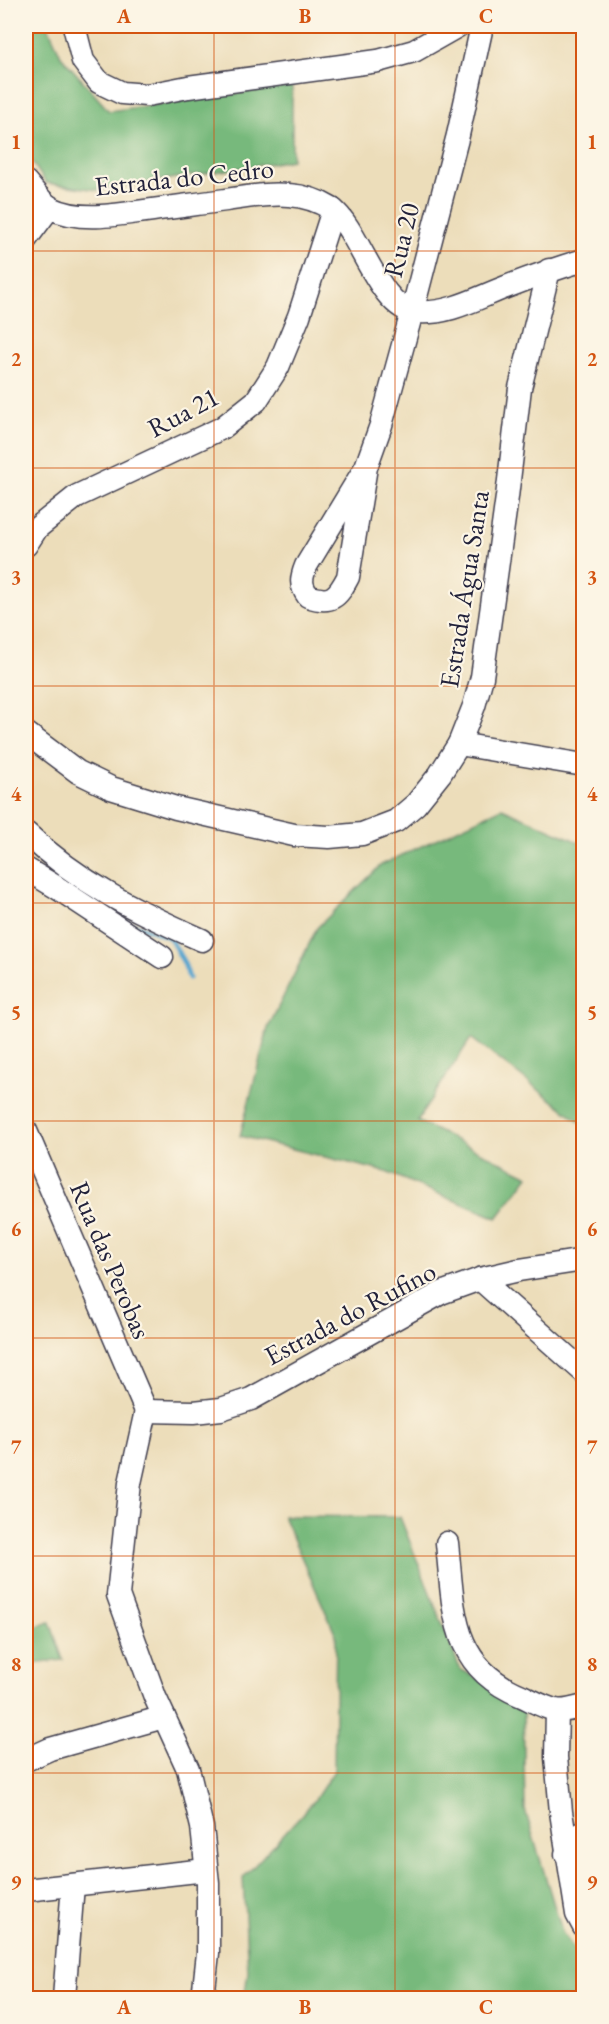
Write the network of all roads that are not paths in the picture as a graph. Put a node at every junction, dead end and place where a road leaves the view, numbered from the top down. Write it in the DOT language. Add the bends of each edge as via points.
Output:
graph roads {
  1 [pos="74,26"];
  2 [pos="458,26"];
  3 [pos="482,26"];
  4 [pos="26,182"];
  5 [pos="50,207"];
  6 [pos="333,210"];
  7 [pos="26,238"];
  8 [pos="584,260"];
  9 [pos="549,270"];
  10 [pos="412,312"];
  11 [pos="366,467"];
  12 [pos="26,545"];
  13 [pos="26,732"];
  14 [pos="459,744"];
  15 [pos="584,765"];
  16 [pos="26,833"];
  17 [pos="26,869"];
  18 [pos="202,940"];
  19 [pos="162,957"];
  20 [pos="26,1131"];
  21 [pos="584,1260"];
  22 [pos="480,1279"];
  23 [pos="584,1372"];
  24 [pos="146,1411"];
  25 [pos="447,1543"];
  26 [pos="584,1706"];
  27 [pos="557,1711"];
  28 [pos="164,1717"];
  29 [pos="26,1760"];
  30 [pos="584,1830"];
  31 [pos="566,1854"];
  32 [pos="206,1870"];
  33 [pos="73,1885"];
  34 [pos="26,1893"];
  35 [pos="584,1927"];
  36 [pos="64,1998"];
  37 [pos="203,1998"];
  1 -- 2 [label="street" via="83,61 99,82 122,93 147,95 378,61 414,51"];
  3 -- 10 [label="street, Rua 20"];
  4 -- 5 [label="street, Estrada do Cedro"];
  5 -- 6 [label="street, Estrada do Cedro" via="70,215 95,216 264,194 315,200"];
  5 -- 7 [label="street"];
  6 -- 10 [label="street, Estrada do Cedro" via="350,231 384,290"];
  6 -- 12 [label="street, Rua 21" via="299,316 278,367 256,401 222,428 77,496 37,528"];
  8 -- 9 [label="street"];
  9 -- 10 [label="street" via="455,307 435,313"];
  9 -- 14 [label="street, Estrada Água Santa" via="520,388 482,677"];
  10 -- 11 [label="street, Rua 20"];
  11 -- 11 [label="street, Rua 20" via="306,566 301,578 308,596 327,600 335,597 348,578"];
  13 -- 14 [label="street, Estrada Água Santa" via="78,772 111,788 176,808 294,835 329,837 362,834 396,820 422,797"];
  14 -- 15 [label="street"];
  16 -- 18 [label="street" via="71,871 116,900"];
  17 -- 19 [label="street"];
  20 -- 24 [label="street, Rua das Perobas"];
  21 -- 22 [label="street, Estrada do Rufino"];
  22 -- 23 [label="street"];
  22 -- 24 [label="street, Estrada do Rufino" via="441,1293 251,1399 221,1409"];
  24 -- 28 [label="street" via="130,1483 118,1595"];
  25 -- 27 [label="street" via="454,1617 474,1663 507,1690"];
  26 -- 27 [label="street"];
  27 -- 31 [label="street" via="556,1757"];
  28 -- 29 [label="street" via="50,1749"];
  28 -- 32 [label="street" via="188,1769 202,1827"];
  30 -- 31 [label="street"];
  31 -- 35 [label="street" via="577,1914"];
  32 -- 33 [label="street"];
  32 -- 37 [label="street" via="208,1953"];
  33 -- 34 [label="street"];
  33 -- 36 [label="street"];
}
